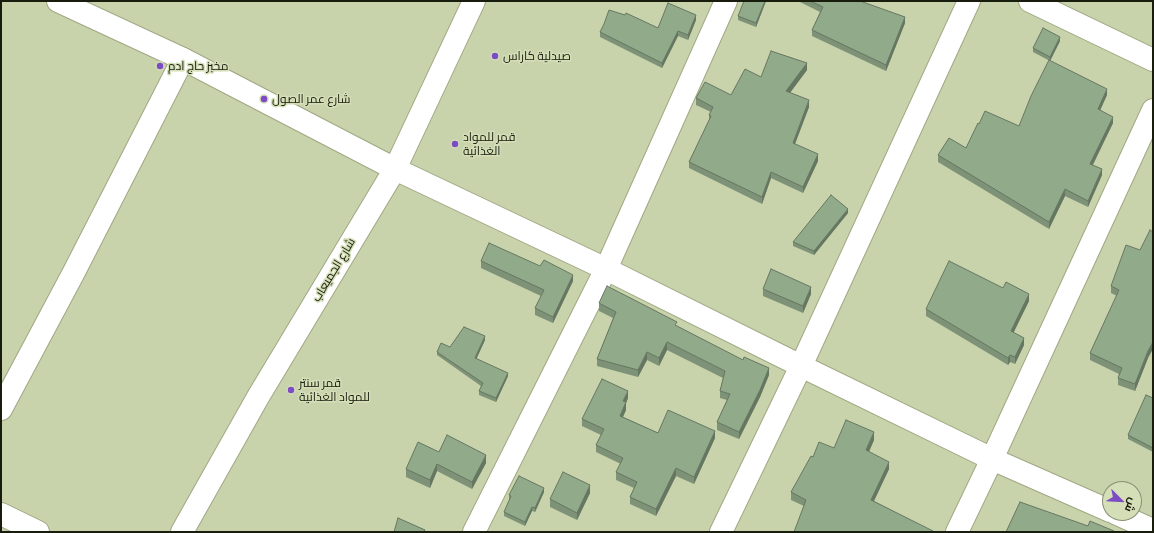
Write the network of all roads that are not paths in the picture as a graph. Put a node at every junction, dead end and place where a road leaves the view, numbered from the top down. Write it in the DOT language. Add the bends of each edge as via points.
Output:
graph roads {
  1 [pos="58,1"];
  2 [pos="474,1"];
  3 [pos="726,1"];
  4 [pos="969,1"];
  5 [pos="1030,1"];
  6 [pos="183,59"];
  7 [pos="1153,60"];
  8 [pos="1153,110"];
  9 [pos="395,169"];
  10 [pos="606,269"];
  11 [pos="801,366"];
  12 [pos="1,410"];
  13 [pos="992,459"];
  14 [pos="1102,507"];
  15 [pos="1,514"];
  16 [pos="1133,521"];
  17 [pos="1153,530"];
  18 [pos="38,532"];
  19 [pos="182,532"];
  20 [pos="474,532"];
  21 [pos="721,532"];
  22 [pos="957,532"];
  1 -- 6 [label="street"];
  2 -- 9 [label="street, شارع الجميعاب"];
  3 -- 10 [label="street"];
  4 -- 11 [label="street"];
  5 -- 7 [label="street"];
  6 -- 9 [label="street"];
  6 -- 12 [label="street"];
  8 -- 13 [label="street"];
  9 -- 10 [label="street"];
  9 -- 19 [label="street, شارع الجميعاب" via="258,398"];
  10 -- 11 [label="street"];
  10 -- 20 [label="street"];
  11 -- 13 [label="street"];
  11 -- 21 [label="street"];
  13 -- 14 [label="street"];
  13 -- 22 [label="street"];
  15 -- 18 [label="street"];
  16 -- 17 [label="street"];
}
